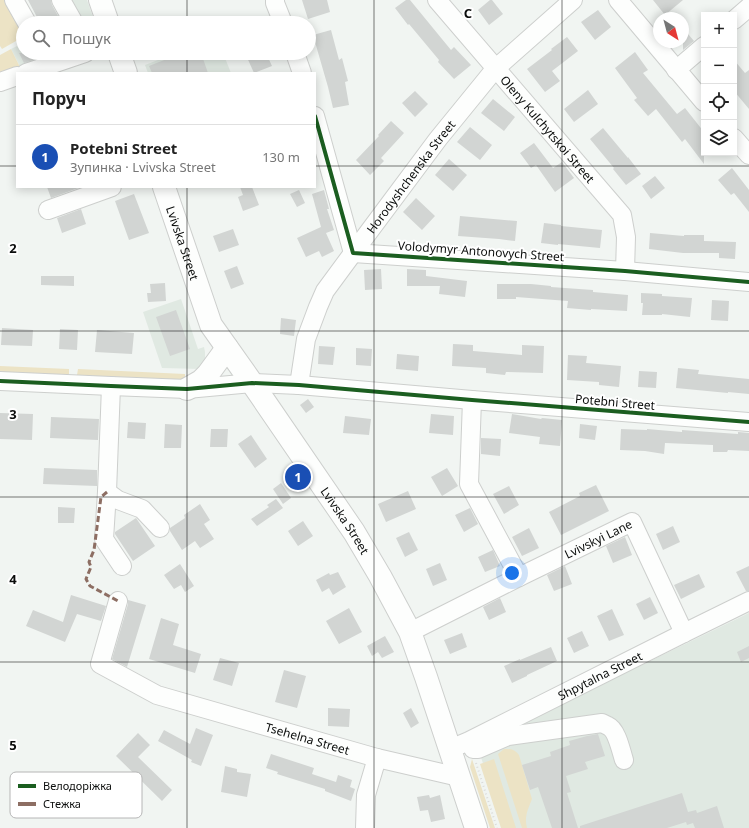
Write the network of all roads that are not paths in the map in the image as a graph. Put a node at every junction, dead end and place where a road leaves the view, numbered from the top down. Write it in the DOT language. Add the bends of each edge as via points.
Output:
graph roads {
  1 [pos="14,0"];
  2 [pos="61,0"];
  3 [pos="100,0"];
  4 [pos="275,0"];
  5 [pos="437,0"];
  6 [pos="573,0"];
  7 [pos="618,0"];
  8 [pos="749,7"];
  9 [pos="23,16"];
  10 [pos="70,16"];
  11 [pos="106,16"];
  12 [pos="280,16"];
  13 [pos="737,17"];
  14 [pos="702,48"];
  15 [pos="45,60"];
  16 [pos="121,60"];
  17 [pos="298,60"];
  18 [pos="495,69"];
  19 [pos="676,70"];
  20 [pos="27,72"];
  21 [pos="126,72"];
  22 [pos="302,72"];
  23 [pos="16,76"];
  24 [pos="0,82"];
  25 [pos="701,99"];
  26 [pos="316,120"];
  27 [pos="737,141"];
  28 [pos="749,155"];
  29 [pos="106,188"];
  30 [pos="164,188"];
  31 [pos="87,191"];
  32 [pos="48,210"];
  33 [pos="353,253"];
  34 [pos="625,271"];
  35 [pos="749,282"];
  36 [pos="227,348"];
  37 [pos="0,381"];
  38 [pos="252,383"];
  39 [pos="299,385"];
  40 [pos="112,386"];
  41 [pos="186,389"];
  42 [pos="472,400"];
  43 [pos="749,422"];
  44 [pos="108,492"];
  45 [pos="160,528"];
  46 [pos="122,566"];
  47 [pos="519,577"];
  48 [pos="749,601"];
  49 [pos="118,602"];
  50 [pos="410,632"];
  51 [pos="684,633"];
  52 [pos="450,749"];
  53 [pos="377,758"];
  54 [pos="624,760"];
  55 [pos="459,777"];
  56 [pos="365,828"];
  57 [pos="476,828"];
  1 -- 9 [label="street"];
  2 -- 10 [label="street"];
  3 -- 11 [label="main road"];
  4 -- 12 [label="street"];
  5 -- 18 [label="street, Oleny Kulchytskoi Street"];
  6 -- 18 [label="street, Horodyshchenska Street"];
  7 -- 19 [label="street"];
  8 -- 13 [label="street"];
  14 -- 19 [label="street"];
  15 -- 20 [label="street"];
  16 -- 21 [label="main road"];
  17 -- 22 [label="street"];
  18 -- 33 [label="street, Horodyshchenska Street" via="438,139"];
  18 -- 34 [label="street, Oleny Kulchytskoi Street" via="622,215 626,237"];
  19 -- 25 [label="street"];
  23 -- 24 [label="street"];
  26 -- 33 [label="street"];
  27 -- 28 [label="street"];
  29 -- 31 [label="street"];
  30 -- 36 [label="main road, Lvivska Street" via="211,325"];
  31 -- 32 [label="street"];
  33 -- 34 [label="street, Volodymyr Antonovych Street"];
  33 -- 39 [label="street, Horodyshchenska Street" via="325,291 318,307 306,340"];
  34 -- 35 [label="street, Volodymyr Antonovych Street"];
  36 -- 38 [label="main road, Lvivska Street"];
  36 -- 41 [label="main road" via="208,374"];
  37 -- 40 [label="street, Potebni Street"];
  38 -- 39 [label="street, Potebni Street"];
  38 -- 41 [label="street, Potebni Street"];
  38 -- 50 [label="main road, Lvivska Street" via="354,532"];
  39 -- 42 [label="street, Potebni Street"];
  40 -- 41 [label="street, Potebni Street"];
  40 -- 44 [label="street"];
  42 -- 43 [label="street, Potebni Street"];
  42 -- 47 [label="street" via="469,484"];
  44 -- 45 [label="street" via="118,500 142,509"];
  44 -- 46 [label="street" via="104,539"];
  47 -- 50 [label="street, Lvivskyi Lane"];
  47 -- 51 [label="street, Lvivskyi Lane" via="632,522"];
  48 -- 51 [label="street, Shpytalna Street"];
  49 -- 53 [label="street, Tsehelna Street" via="100,664 157,695"];
  50 -- 52 [label="main road, Lvivska Street"];
  51 -- 52 [label="street, Shpytalna Street"];
  52 -- 54 [label="street" via="478,749 508,736 602,724 610,726 614,732"];
  52 -- 55 [label="main road, Lvivska Street"];
  53 -- 55 [label="street, Tsehelna Street"];
  53 -- 56 [label="street" via="366,795"];
  55 -- 57 [label="main road, Lvivska Street"];
}
